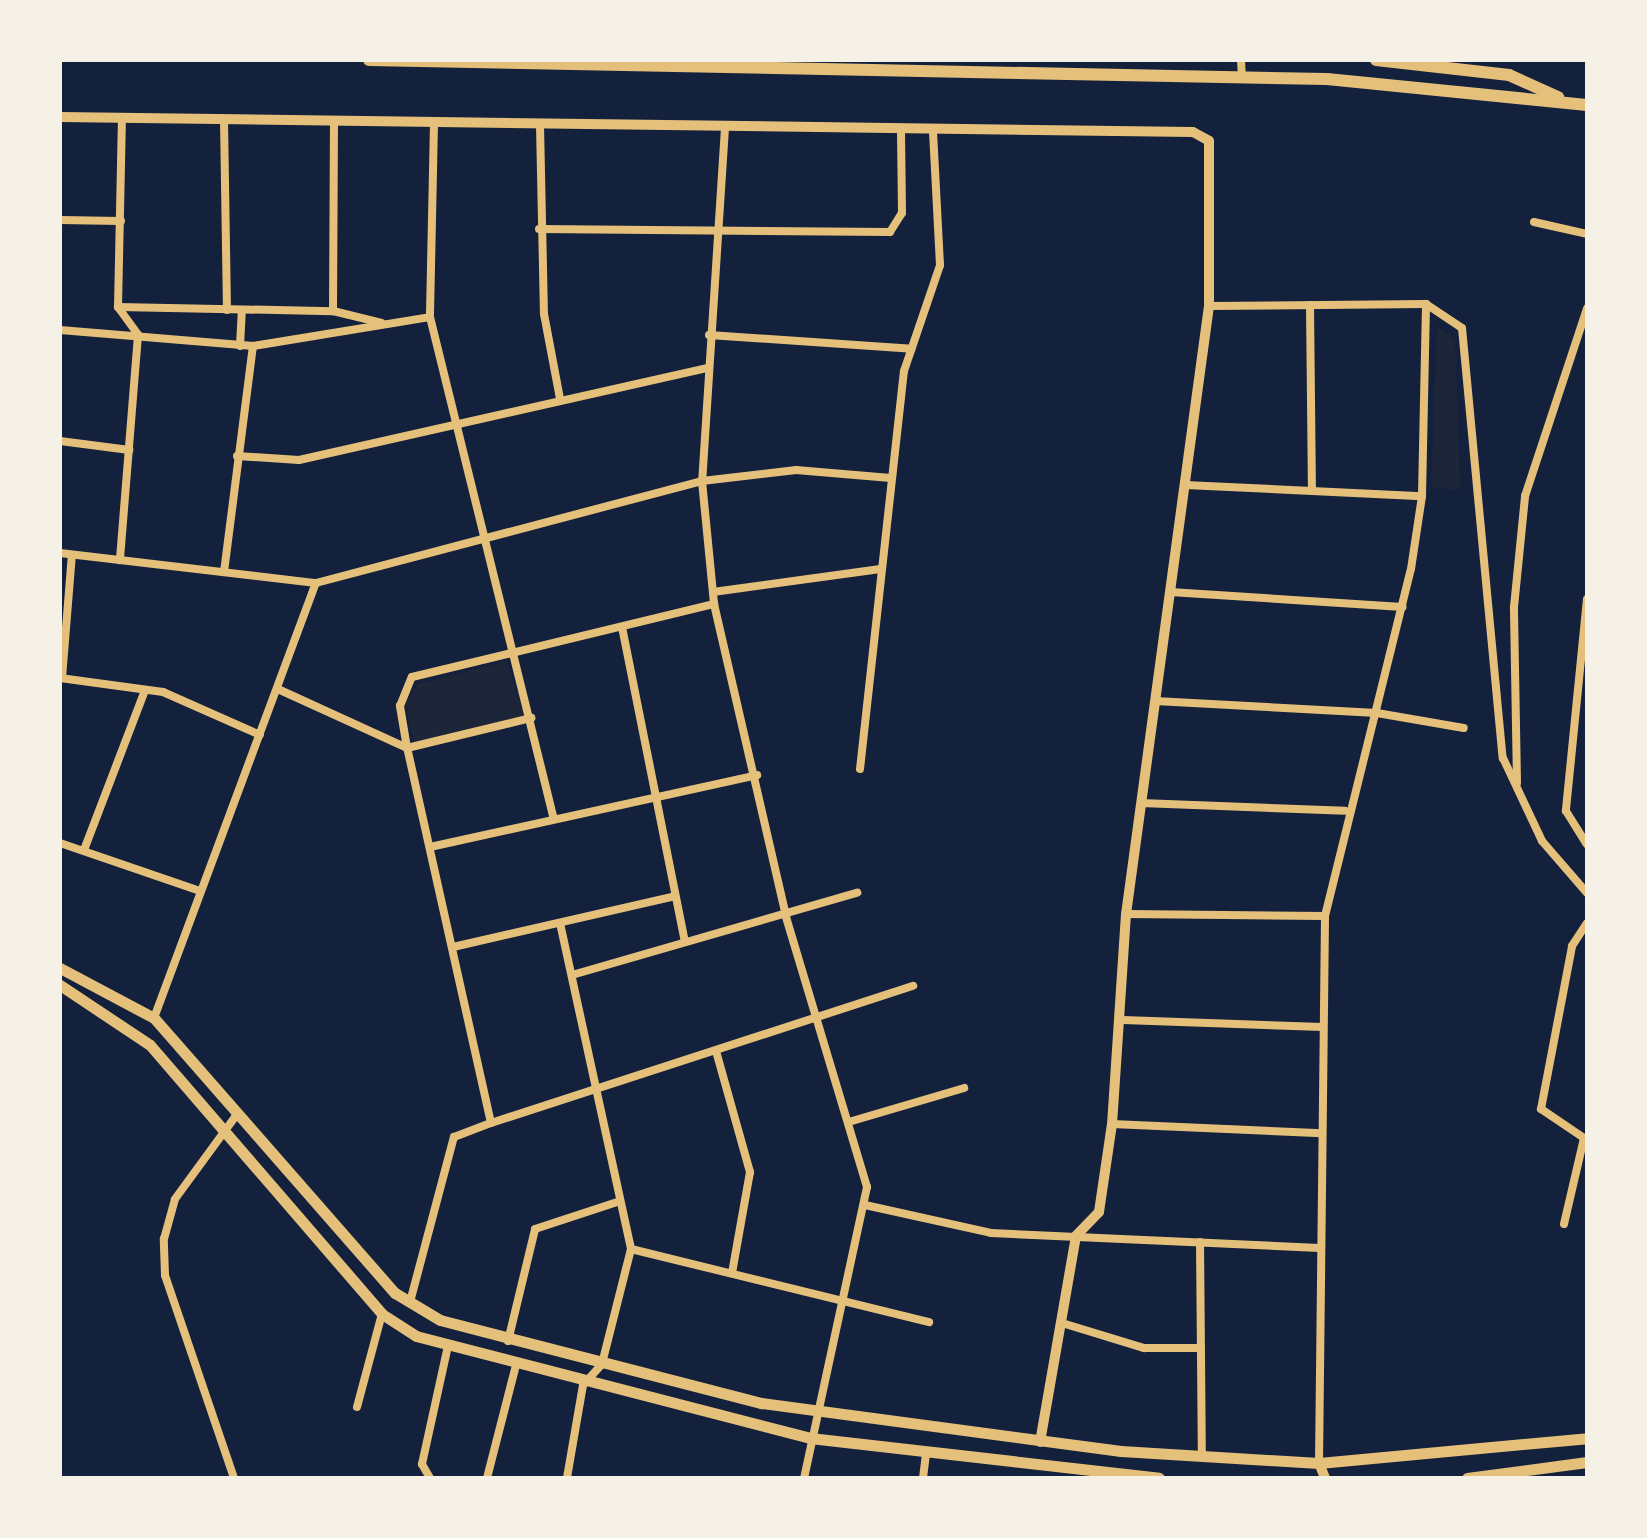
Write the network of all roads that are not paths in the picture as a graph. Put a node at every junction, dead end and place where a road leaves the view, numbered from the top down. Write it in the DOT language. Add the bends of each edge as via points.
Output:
graph roads {
  1 [pos="369,60"];
  2 [pos="1241,60"];
  3 [pos="1376,60"];
  4 [pos="1482,65"];
  5 [pos="1242,77"];
  6 [pos="1563,99"];
  7 [pos="1587,105"];
  8 [pos="60,117"];
  9 [pos="122,118"];
  10 [pos="224,120"];
  11 [pos="334,122"];
  12 [pos="434,124"];
  13 [pos="540,125"];
  14 [pos="725,128"];
  15 [pos="902,131"];
  16 [pos="933,132"];
  17 [pos="60,220"];
  18 [pos="121,221"];
  19 [pos="1534,222"];
  20 [pos="539,229"];
  21 [pos="715,230"];
  22 [pos="1587,234"];
  23 [pos="1426,304"];
  24 [pos="1310,305"];
  25 [pos="1209,306"];
  26 [pos="118,307"];
  27 [pos="1587,308"];
  28 [pos="227,310"];
  29 [pos="242,311"];
  30 [pos="332,311"];
  31 [pos="430,318"];
  32 [pos="384,324"];
  33 [pos="60,330"];
  34 [pos="709,334"];
  35 [pos="138,335"];
  36 [pos="240,346"];
  37 [pos="252,346"];
  38 [pos="912,350"];
  39 [pos="708,368"];
  40 [pos="560,399"];
  41 [pos="454,422"];
  42 [pos="60,441"];
  43 [pos="128,450"];
  44 [pos="236,456"];
  45 [pos="891,478"];
  46 [pos="702,481"];
  47 [pos="1185,485"];
  48 [pos="1312,489"];
  49 [pos="1422,496"];
  50 [pos="492,542"];
  51 [pos="60,554"];
  52 [pos="72,554"];
  53 [pos="120,560"];
  54 [pos="880,569"];
  55 [pos="224,572"];
  56 [pos="316,583"];
  57 [pos="713,592"];
  58 [pos="1170,592"];
  59 [pos="1587,598"];
  60 [pos="714,604"];
  61 [pos="1403,607"];
  62 [pos="1585,617"];
  63 [pos="622,627"];
  64 [pos="518,651"];
  65 [pos="61,678"];
  66 [pos="145,690"];
  67 [pos="280,690"];
  68 [pos="1155,701"];
  69 [pos="1378,713"];
  70 [pos="532,718"];
  71 [pos="1464,728"];
  72 [pos="1576,730"];
  73 [pos="1587,732"];
  74 [pos="260,735"];
  75 [pos="407,748"];
  76 [pos="860,768"];
  77 [pos="757,775"];
  78 [pos="1517,788"];
  79 [pos="655,791"];
  80 [pos="1141,803"];
  81 [pos="1345,811"];
  82 [pos="553,816"];
  83 [pos="60,842"];
  84 [pos="1587,844"];
  85 [pos="430,847"];
  86 [pos="84,850"];
  87 [pos="197,890"];
  88 [pos="1587,892"];
  89 [pos="857,893"];
  90 [pos="675,896"];
  91 [pos="1126,914"];
  92 [pos="1324,916"];
  93 [pos="786,917"];
  94 [pos="560,922"];
  95 [pos="1587,923"];
  96 [pos="685,942"];
  97 [pos="453,947"];
  98 [pos="60,968"];
  99 [pos="572,975"];
  100 [pos="60,985"];
  101 [pos="914,986"];
  102 [pos="154,1018"];
  103 [pos="816,1019"];
  104 [pos="1123,1020"];
  105 [pos="1323,1027"];
  106 [pos="716,1050"];
  107 [pos="964,1088"];
  108 [pos="596,1090"];
  109 [pos="238,1112"];
  110 [pos="852,1121"];
  111 [pos="492,1124"];
  112 [pos="1112,1124"];
  113 [pos="223,1126"];
  114 [pos="1322,1133"];
  115 [pos="620,1201"];
  116 [pos="865,1205"];
  117 [pos="1564,1224"];
  118 [pos="1076,1236"];
  119 [pos="1200,1242"];
  120 [pos="1320,1248"];
  121 [pos="631,1249"];
  122 [pos="732,1273"];
  123 [pos="838,1300"];
  124 [pos="410,1302"];
  125 [pos="382,1314"];
  126 [pos="929,1322"];
  127 [pos="1062,1323"];
  128 [pos="508,1341"];
  129 [pos="448,1346"];
  130 [pos="1201,1348"];
  131 [pos="602,1364"];
  132 [pos="515,1369"];
  133 [pos="583,1385"];
  134 [pos="357,1407"];
  135 [pos="814,1413"];
  136 [pos="810,1438"];
  137 [pos="1587,1438"];
  138 [pos="1040,1442"];
  139 [pos="926,1453"];
  140 [pos="1202,1454"];
  141 [pos="1587,1462"];
  142 [pos="1318,1463"];
  143 [pos="1496,1476"];
  144 [pos="1122,1477"];
  145 [pos="234,1478"];
  146 [pos="430,1478"];
  147 [pos="488,1478"];
  148 [pos="567,1478"];
  149 [pos="804,1478"];
  150 [pos="923,1478"];
  151 [pos="1159,1478"];
  152 [pos="1313,1478"];
  153 [pos="1326,1478"];
  154 [pos="1467,1478"];
  1 -- 5 [label="main road"];
  2 -- 5 [label="street"];
  3 -- 4 [label="main road"];
  4 -- 6 [label="main road"];
  5 -- 6 [label="main road"];
  6 -- 7 [label="main road"];
  8 -- 9 [label="street"];
  9 -- 10 [label="street"];
  9 -- 18 [label="street"];
  10 -- 11 [label="street"];
  10 -- 28 [label="street"];
  11 -- 12 [label="street"];
  11 -- 30 [label="street"];
  12 -- 13 [label="street"];
  12 -- 31 [label="street"];
  13 -- 14 [label="street"];
  13 -- 20 [label="street"];
  14 -- 15 [label="street"];
  14 -- 21 [label="street"];
  15 -- 16 [label="street"];
  15 -- 21 [label="street" via="902,212 890,232"];
  16 -- 25 [label="street" via="1204,136 1214,152"];
  16 -- 38 [label="street" via="940,265"];
  17 -- 18 [label="street"];
  18 -- 26 [label="street"];
  19 -- 22 [label="street"];
  20 -- 21 [label="street"];
  20 -- 40 [label="street"];
  21 -- 34 [label="street"];
  23 -- 24 [label="street"];
  23 -- 49 [label="street"];
  23 -- 78 [label="street" via="1462,328 1470,352 1473,502 1503,758"];
  24 -- 25 [label="street"];
  24 -- 48 [label="street"];
  25 -- 47 [label="street"];
  26 -- 28 [label="street"];
  26 -- 35 [label="street"];
  27 -- 78 [label="street" via="1525,496 1514,607"];
  28 -- 29 [label="street"];
  29 -- 30 [label="street"];
  29 -- 36 [label="street"];
  30 -- 32 [label="street"];
  31 -- 32 [label="street"];
  31 -- 41 [label="street"];
  32 -- 37 [label="street"];
  33 -- 35 [label="street"];
  34 -- 38 [label="street"];
  34 -- 39 [label="street"];
  35 -- 36 [label="street"];
  35 -- 43 [label="street"];
  36 -- 37 [label="street"];
  37 -- 44 [label="street"];
  38 -- 45 [label="street"];
  39 -- 40 [label="street"];
  39 -- 46 [label="street"];
  40 -- 41 [label="street"];
  41 -- 44 [label="street" via="299,460"];
  41 -- 50 [label="street"];
  42 -- 43 [label="street"];
  43 -- 53 [label="street"];
  44 -- 55 [label="street"];
  45 -- 46 [label="street" via="796,470"];
  45 -- 54 [label="street"];
  46 -- 50 [label="street"];
  46 -- 57 [label="street"];
  47 -- 48 [label="street"];
  47 -- 58 [label="street"];
  48 -- 49 [label="street"];
  49 -- 61 [label="street"];
  50 -- 56 [label="street"];
  50 -- 64 [label="street"];
  51 -- 52 [label="street"];
  52 -- 53 [label="street"];
  52 -- 65 [label="street"];
  53 -- 55 [label="street"];
  54 -- 57 [label="street"];
  54 -- 76 [label="street"];
  55 -- 56 [label="street"];
  56 -- 67 [label="street"];
  57 -- 60 [label="street"];
  58 -- 61 [label="street"];
  58 -- 68 [label="street"];
  59 -- 62 [label="street"];
  60 -- 63 [label="street"];
  60 -- 77 [label="street"];
  61 -- 69 [label="street"];
  62 -- 72 [label="street"];
  63 -- 64 [label="street"];
  63 -- 79 [label="street"];
  64 -- 70 [label="street"];
  64 -- 75 [label="street" via="412,678 400,706"];
  65 -- 66 [label="street"];
  66 -- 74 [label="street"];
  66 -- 86 [label="street"];
  67 -- 74 [label="street"];
  67 -- 75 [label="street"];
  68 -- 69 [label="street"];
  68 -- 80 [label="street"];
  69 -- 71 [label="street"];
  69 -- 81 [label="street"];
  70 -- 75 [label="street"];
  70 -- 82 [label="street"];
  72 -- 73 [label="street"];
  72 -- 84 [label="street" via="1566,811"];
  74 -- 87 [label="street"];
  75 -- 85 [label="street"];
  77 -- 79 [label="street"];
  77 -- 93 [label="street"];
  78 -- 88 [label="street" via="1542,840"];
  79 -- 82 [label="street"];
  79 -- 90 [label="street"];
  80 -- 81 [label="street"];
  80 -- 91 [label="street"];
  81 -- 92 [label="street"];
  82 -- 85 [label="street"];
  83 -- 86 [label="street"];
  85 -- 97 [label="street"];
  86 -- 87 [label="street"];
  87 -- 102 [label="street"];
  89 -- 93 [label="street"];
  90 -- 94 [label="street"];
  90 -- 96 [label="street"];
  91 -- 92 [label="street"];
  91 -- 104 [label="street"];
  92 -- 105 [label="street"];
  93 -- 96 [label="street"];
  93 -- 103 [label="street"];
  94 -- 97 [label="street"];
  94 -- 99 [label="street"];
  95 -- 117 [label="street" via="1572,946 1542,1109 1584,1138"];
  96 -- 99 [label="street"];
  97 -- 111 [label="street"];
  98 -- 102 [label="main road"];
  99 -- 108 [label="street"];
  100 -- 113 [label="main road" via="132,1030"];
  101 -- 103 [label="street"];
  102 -- 109 [label="main road"];
  103 -- 106 [label="street"];
  103 -- 110 [label="street"];
  104 -- 105 [label="street"];
  104 -- 112 [label="street"];
  105 -- 114 [label="street"];
  106 -- 108 [label="street"];
  106 -- 122 [label="street" via="750,1172"];
  107 -- 110 [label="street"];
  108 -- 111 [label="street"];
  108 -- 115 [label="street"];
  109 -- 113 [label="street"];
  109 -- 124 [label="main road"];
  110 -- 116 [label="street"];
  111 -- 124 [label="street" via="454,1138"];
  112 -- 114 [label="street"];
  112 -- 118 [label="street" via="1099,1212"];
  113 -- 125 [label="main road"];
  113 -- 145 [label="street" via="176,1200 164,1239 165,1276"];
  114 -- 120 [label="street"];
  115 -- 121 [label="street"];
  115 -- 128 [label="street" via="536,1229"];
  116 -- 118 [label="street" via="950,1228"];
  116 -- 123 [label="street"];
  118 -- 119 [label="street"];
  118 -- 127 [label="street"];
  119 -- 120 [label="street"];
  119 -- 130 [label="street"];
  120 -- 142 [label="street"];
  121 -- 122 [label="street"];
  121 -- 131 [label="street"];
  122 -- 123 [label="street"];
  123 -- 126 [label="street"];
  123 -- 135 [label="street"];
  124 -- 128 [label="main road"];
  125 -- 129 [label="main road"];
  125 -- 134 [label="street"];
  127 -- 130 [label="street" via="1144,1348"];
  127 -- 138 [label="street"];
  128 -- 131 [label="main road"];
  129 -- 132 [label="main road"];
  129 -- 146 [label="street" via="422,1464"];
  130 -- 140 [label="street"];
  131 -- 133 [label="street"];
  131 -- 135 [label="main road"];
  132 -- 133 [label="main road"];
  132 -- 147 [label="street"];
  133 -- 136 [label="main road"];
  133 -- 148 [label="street"];
  135 -- 136 [label="street"];
  135 -- 138 [label="main road"];
  136 -- 139 [label="main road"];
  136 -- 149 [label="street"];
  137 -- 142 [label="main road"];
  138 -- 140 [label="main road"];
  139 -- 144 [label="main road"];
  139 -- 150 [label="street"];
  140 -- 142 [label="main road"];
  141 -- 143 [label="main road"];
  142 -- 152 [label="street"];
  142 -- 153 [label="street"];
  143 -- 154 [label="main road"];
  144 -- 151 [label="main road"];
}
